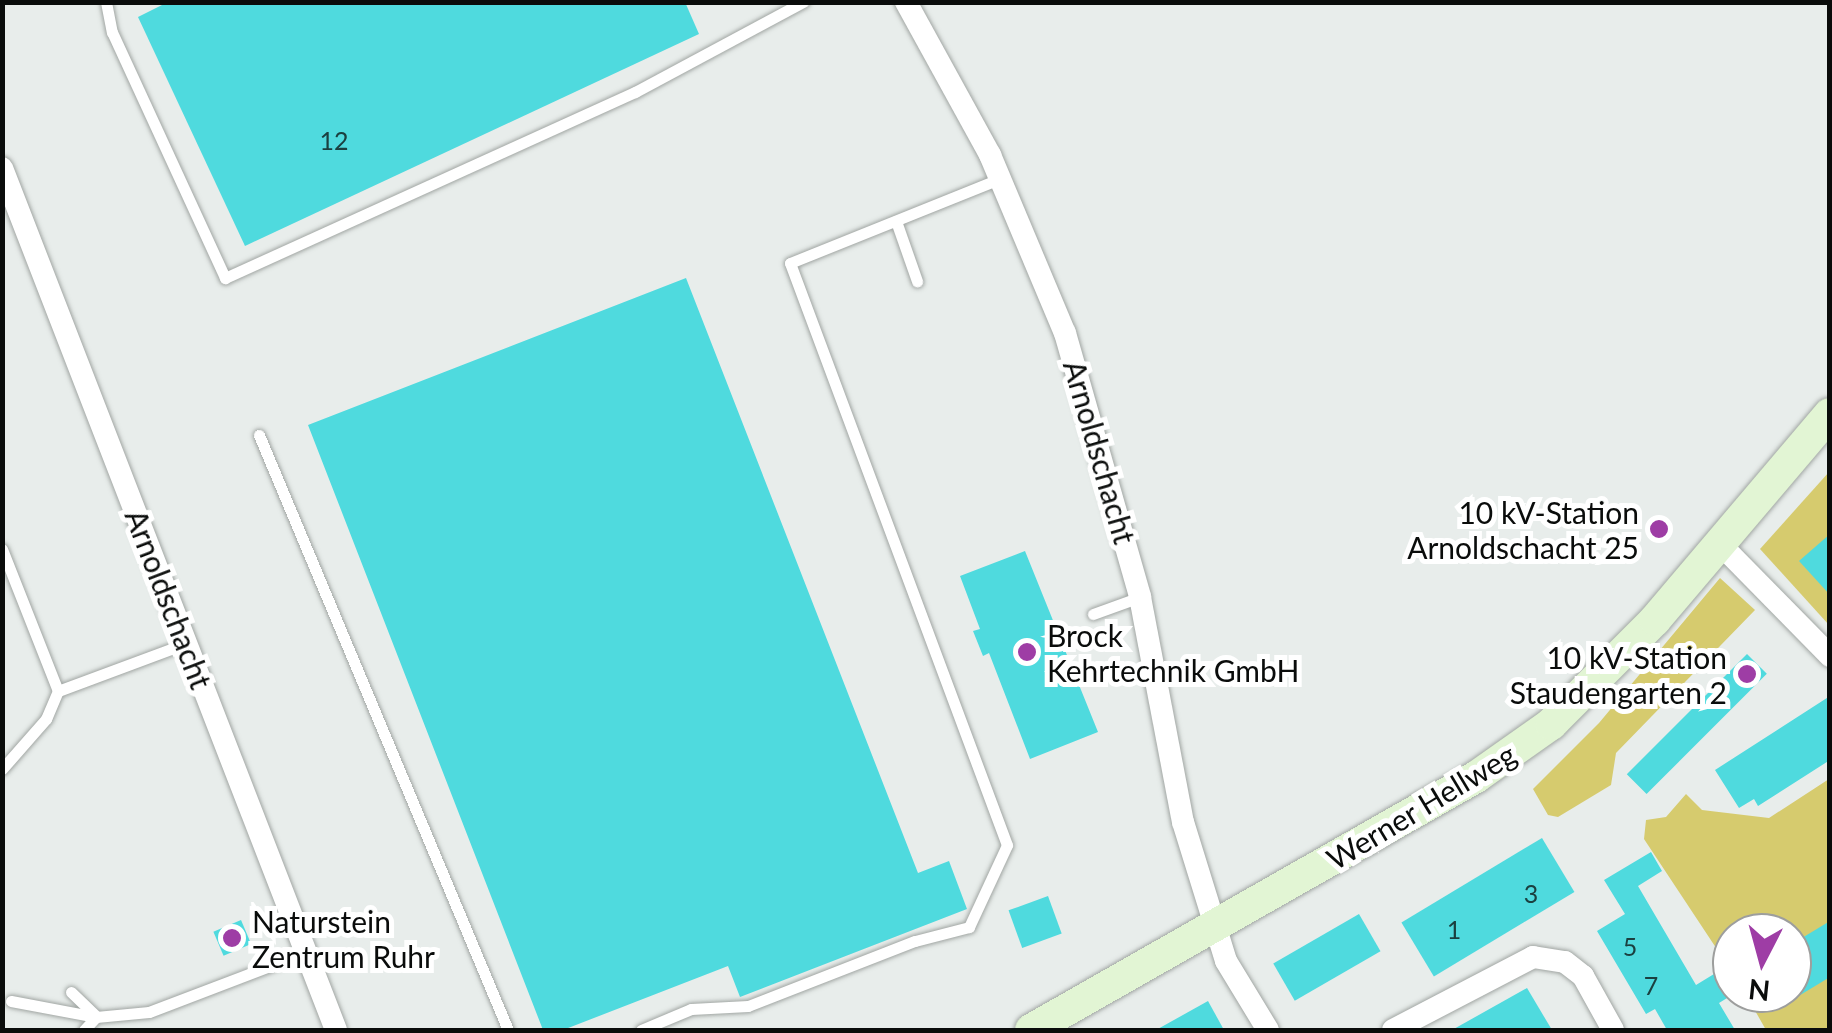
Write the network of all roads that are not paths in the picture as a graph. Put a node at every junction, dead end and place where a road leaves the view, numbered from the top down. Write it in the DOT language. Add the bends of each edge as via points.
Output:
graph roads {
  1 [pos="106,2"];
  2 [pos="803,2"];
  3 [pos="906,2"];
  4 [pos="2,168"];
  5 [pos="1001,178"];
  6 [pos="896,221"];
  7 [pos="917,281"];
  8 [pos="1830,414"];
  9 [pos="260,435"];
  10 [pos="1720,544"];
  11 [pos="2,549"];
  12 [pos="1140,598"];
  13 [pos="1093,614"];
  14 [pos="186,643"];
  15 [pos="1830,656"];
  16 [pos="58,691"];
  17 [pos="2,769"];
  18 [pos="1216,928"];
  19 [pos="306,952"];
  20 [pos="71,992"];
  21 [pos="10,1001"];
  22 [pos="95,1024"];
  23 [pos="84,1030"];
  24 [pos="336,1030"];
  25 [pos="508,1030"];
  26 [pos="640,1030"];
  27 [pos="1031,1030"];
  28 [pos="1268,1030"];
  29 [pos="1393,1030"];
  30 [pos="1612,1030"];
  1 -- 2 [label="lane" via="112,32 225,278 635,92"];
  3 -- 5 [label="street, Arnoldschacht"];
  4 -- 14 [label="street, Arnoldschacht"];
  5 -- 6 [label="lane"];
  5 -- 12 [label="street, Arnoldschacht" via="1065,333"];
  6 -- 7 [label="lane"];
  6 -- 26 [label="lane" via="790,264 1007,845 969,927 915,940 748,1006 691,1010"];
  8 -- 10 [label="main road, Werner Hellweg"];
  9 -- 25 [label="lane"];
  10 -- 15 [label="street"];
  10 -- 18 [label="main road, Werner Hellweg" via="1550,724 1476,777"];
  11 -- 16 [label="lane"];
  12 -- 13 [label="lane"];
  12 -- 18 [label="street, Arnoldschacht" via="1184,822"];
  14 -- 16 [label="lane"];
  14 -- 19 [label="street, Arnoldschacht"];
  16 -- 17 [label="lane" via="46,718"];
  18 -- 27 [label="main road, Werner Hellweg"];
  18 -- 28 [label="street, Arnoldschacht" via="1226,961"];
  19 -- 22 [label="lane" via="149,1012"];
  19 -- 24 [label="street, Arnoldschacht"];
  20 -- 22 [label="lane"];
  21 -- 22 [label="lane"];
  22 -- 23 [label="lane"];
  29 -- 30 [label="street" via="1533,956 1565,962 1583,976"];
}
